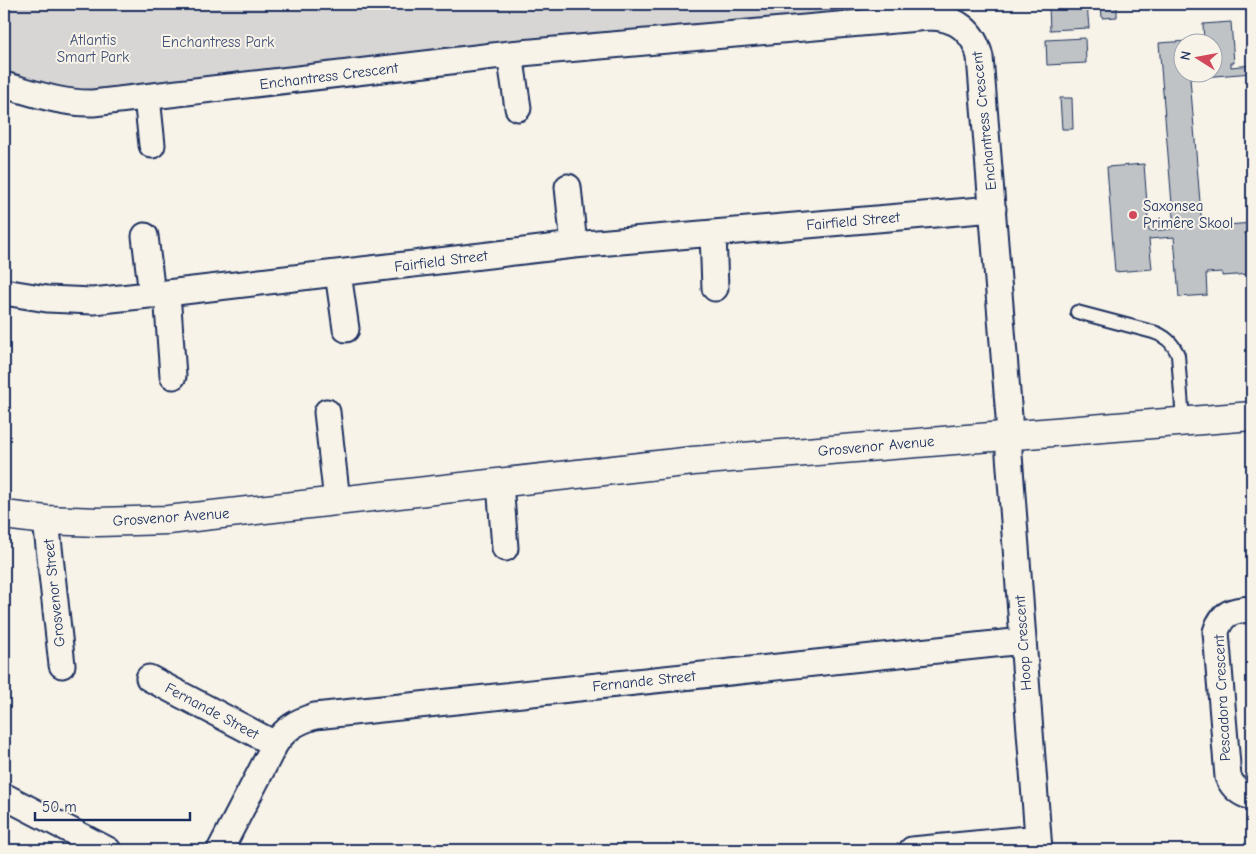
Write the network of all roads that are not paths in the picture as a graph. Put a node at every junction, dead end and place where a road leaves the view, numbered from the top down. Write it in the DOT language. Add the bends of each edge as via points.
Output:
graph roads {
  1 [pos="510,54"];
  2 [pos="4,86"];
  3 [pos="147,97"];
  4 [pos="518,108"];
  5 [pos="152,146"];
  6 [pos="568,187"];
  7 [pos="993,209"];
  8 [pos="713,233"];
  9 [pos="145,236"];
  10 [pos="574,245"];
  11 [pos="338,273"];
  12 [pos="715,288"];
  13 [pos="4,292"];
  14 [pos="160,294"];
  15 [pos="1077,312"];
  16 [pos="346,329"];
  17 [pos="173,376"];
  18 [pos="327,412"];
  19 [pos="1252,416"];
  20 [pos="1183,421"];
  21 [pos="1009,436"];
  22 [pos="500,483"];
  23 [pos="338,501"];
  24 [pos="4,515"];
  25 [pos="46,520"];
  26 [pos="505,548"];
  27 [pos="1252,609"];
  28 [pos="1023,641"];
  29 [pos="62,665"];
  30 [pos="148,678"];
  31 [pos="275,744"];
  32 [pos="4,796"];
  33 [pos="1252,797"];
  34 [pos="1039,844"];
  35 [pos="108,850"];
  36 [pos="220,850"];
  37 [pos="912,850"];
  1 -- 3 [label="street, Enchantress Crescent"];
  1 -- 4 [label="street"];
  1 -- 7 [label="street, Enchantress Crescent" via="929,17 947,19 963,27 974,40 980,57"];
  2 -- 3 [label="street, Enchantress Crescent" via="72,103"];
  3 -- 5 [label="street"];
  6 -- 10 [label="street"];
  7 -- 8 [label="street, Fairfield Street"];
  7 -- 21 [label="street, Enchantress Crescent"];
  8 -- 10 [label="street, Fairfield Street"];
  8 -- 12 [label="street"];
  9 -- 14 [label="street"];
  10 -- 11 [label="street, Fairfield Street"];
  11 -- 14 [label="street, Fairfield Street"];
  11 -- 16 [label="street"];
  13 -- 14 [label="street, Fairfield Street" via="47,299 93,301"];
  14 -- 17 [label="street"];
  15 -- 20 [label="lane" via="1160,334 1174,346 1178,355"];
  18 -- 23 [label="street"];
  19 -- 20 [label="street, Grosvenor Avenue"];
  20 -- 21 [label="street, Grosvenor Avenue"];
  21 -- 22 [label="street, Grosvenor Avenue" via="693,461"];
  21 -- 28 [label="street, Hoop Crescent"];
  22 -- 23 [label="street, Grosvenor Avenue"];
  22 -- 26 [label="street"];
  23 -- 25 [label="street, Grosvenor Avenue" via="168,520"];
  24 -- 25 [label="street, Grosvenor Avenue"];
  25 -- 29 [label="street, Grosvenor Street"];
  27 -- 33 [label="street, Pescadora Crescent" via="1228,614 1216,632 1228,777 1236,790"];
  28 -- 31 [label="street, Fernande Street" via="315,716 283,732"];
  28 -- 34 [label="street, Hoop Crescent"];
  30 -- 31 [label="street, Fernande Street"];
  31 -- 36 [label="street, Fernande Street"];
  32 -- 35 [label="street"];
  34 -- 37 [label="street"];
}
